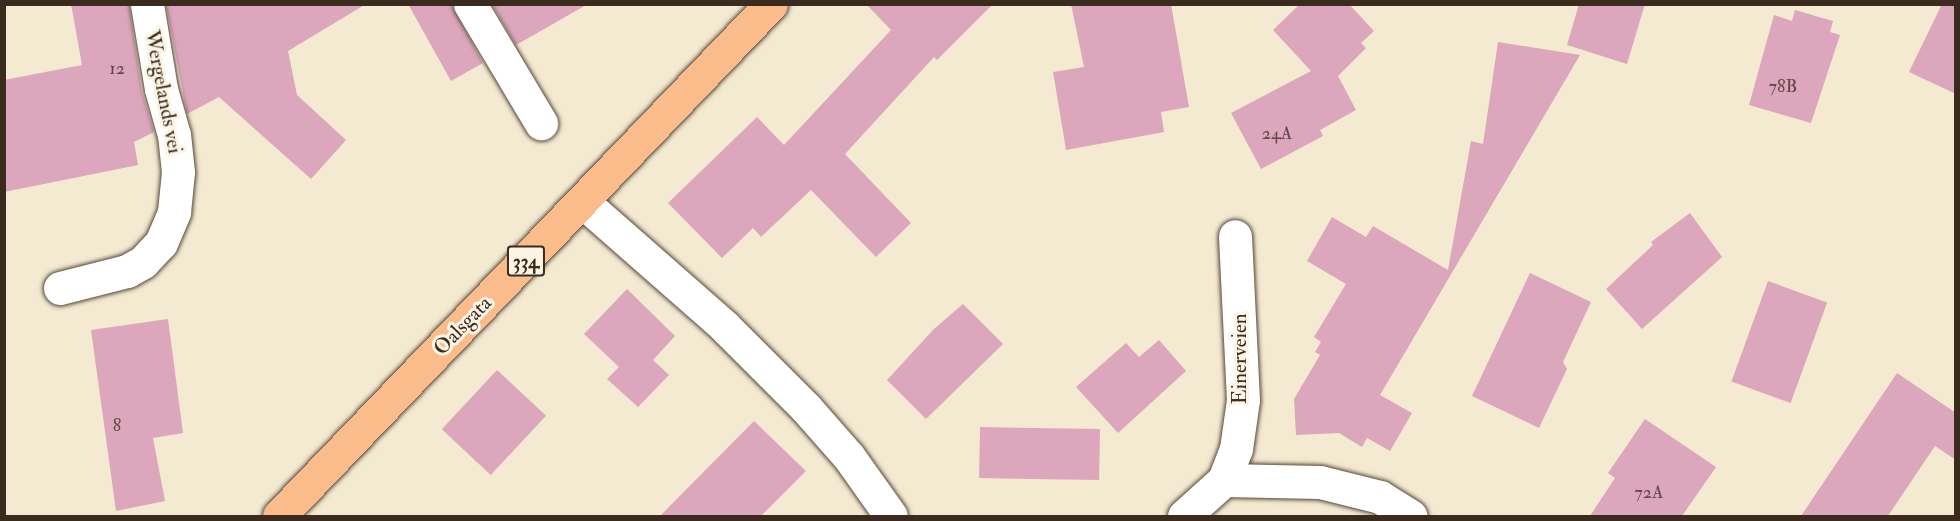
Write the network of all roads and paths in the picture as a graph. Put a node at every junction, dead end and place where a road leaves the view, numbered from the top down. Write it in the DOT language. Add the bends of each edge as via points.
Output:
graph roads {
  1 [pos="147,4"];
  2 [pos="470,4"];
  3 [pos="768,6"];
  4 [pos="541,123"];
  5 [pos="583,202"];
  6 [pos="1235,236"];
  7 [pos="60,288"];
  8 [pos="1224,480"];
  9 [pos="279,516"];
  10 [pos="891,516"];
  11 [pos="1184,516"];
  12 [pos="1410,516"];
  1 -- 7 [label="street, Wergelands vei" via="161,89 174,135 178,172 174,212 161,243 143,262 127,271"];
  2 -- 4 [label="street"];
  3 -- 5 [label="main road, Oalsgata / 334"];
  5 -- 9 [label="main road, Oalsgata / 334"];
  5 -- 10 [label="street" via="724,326 806,408 849,457"];
  6 -- 8 [label="street, Einerveien" via="1243,400 1236,449"];
  8 -- 11 [label="street, Einerveien"];
  8 -- 12 [label="street" via="1320,482 1380,497"];
}
